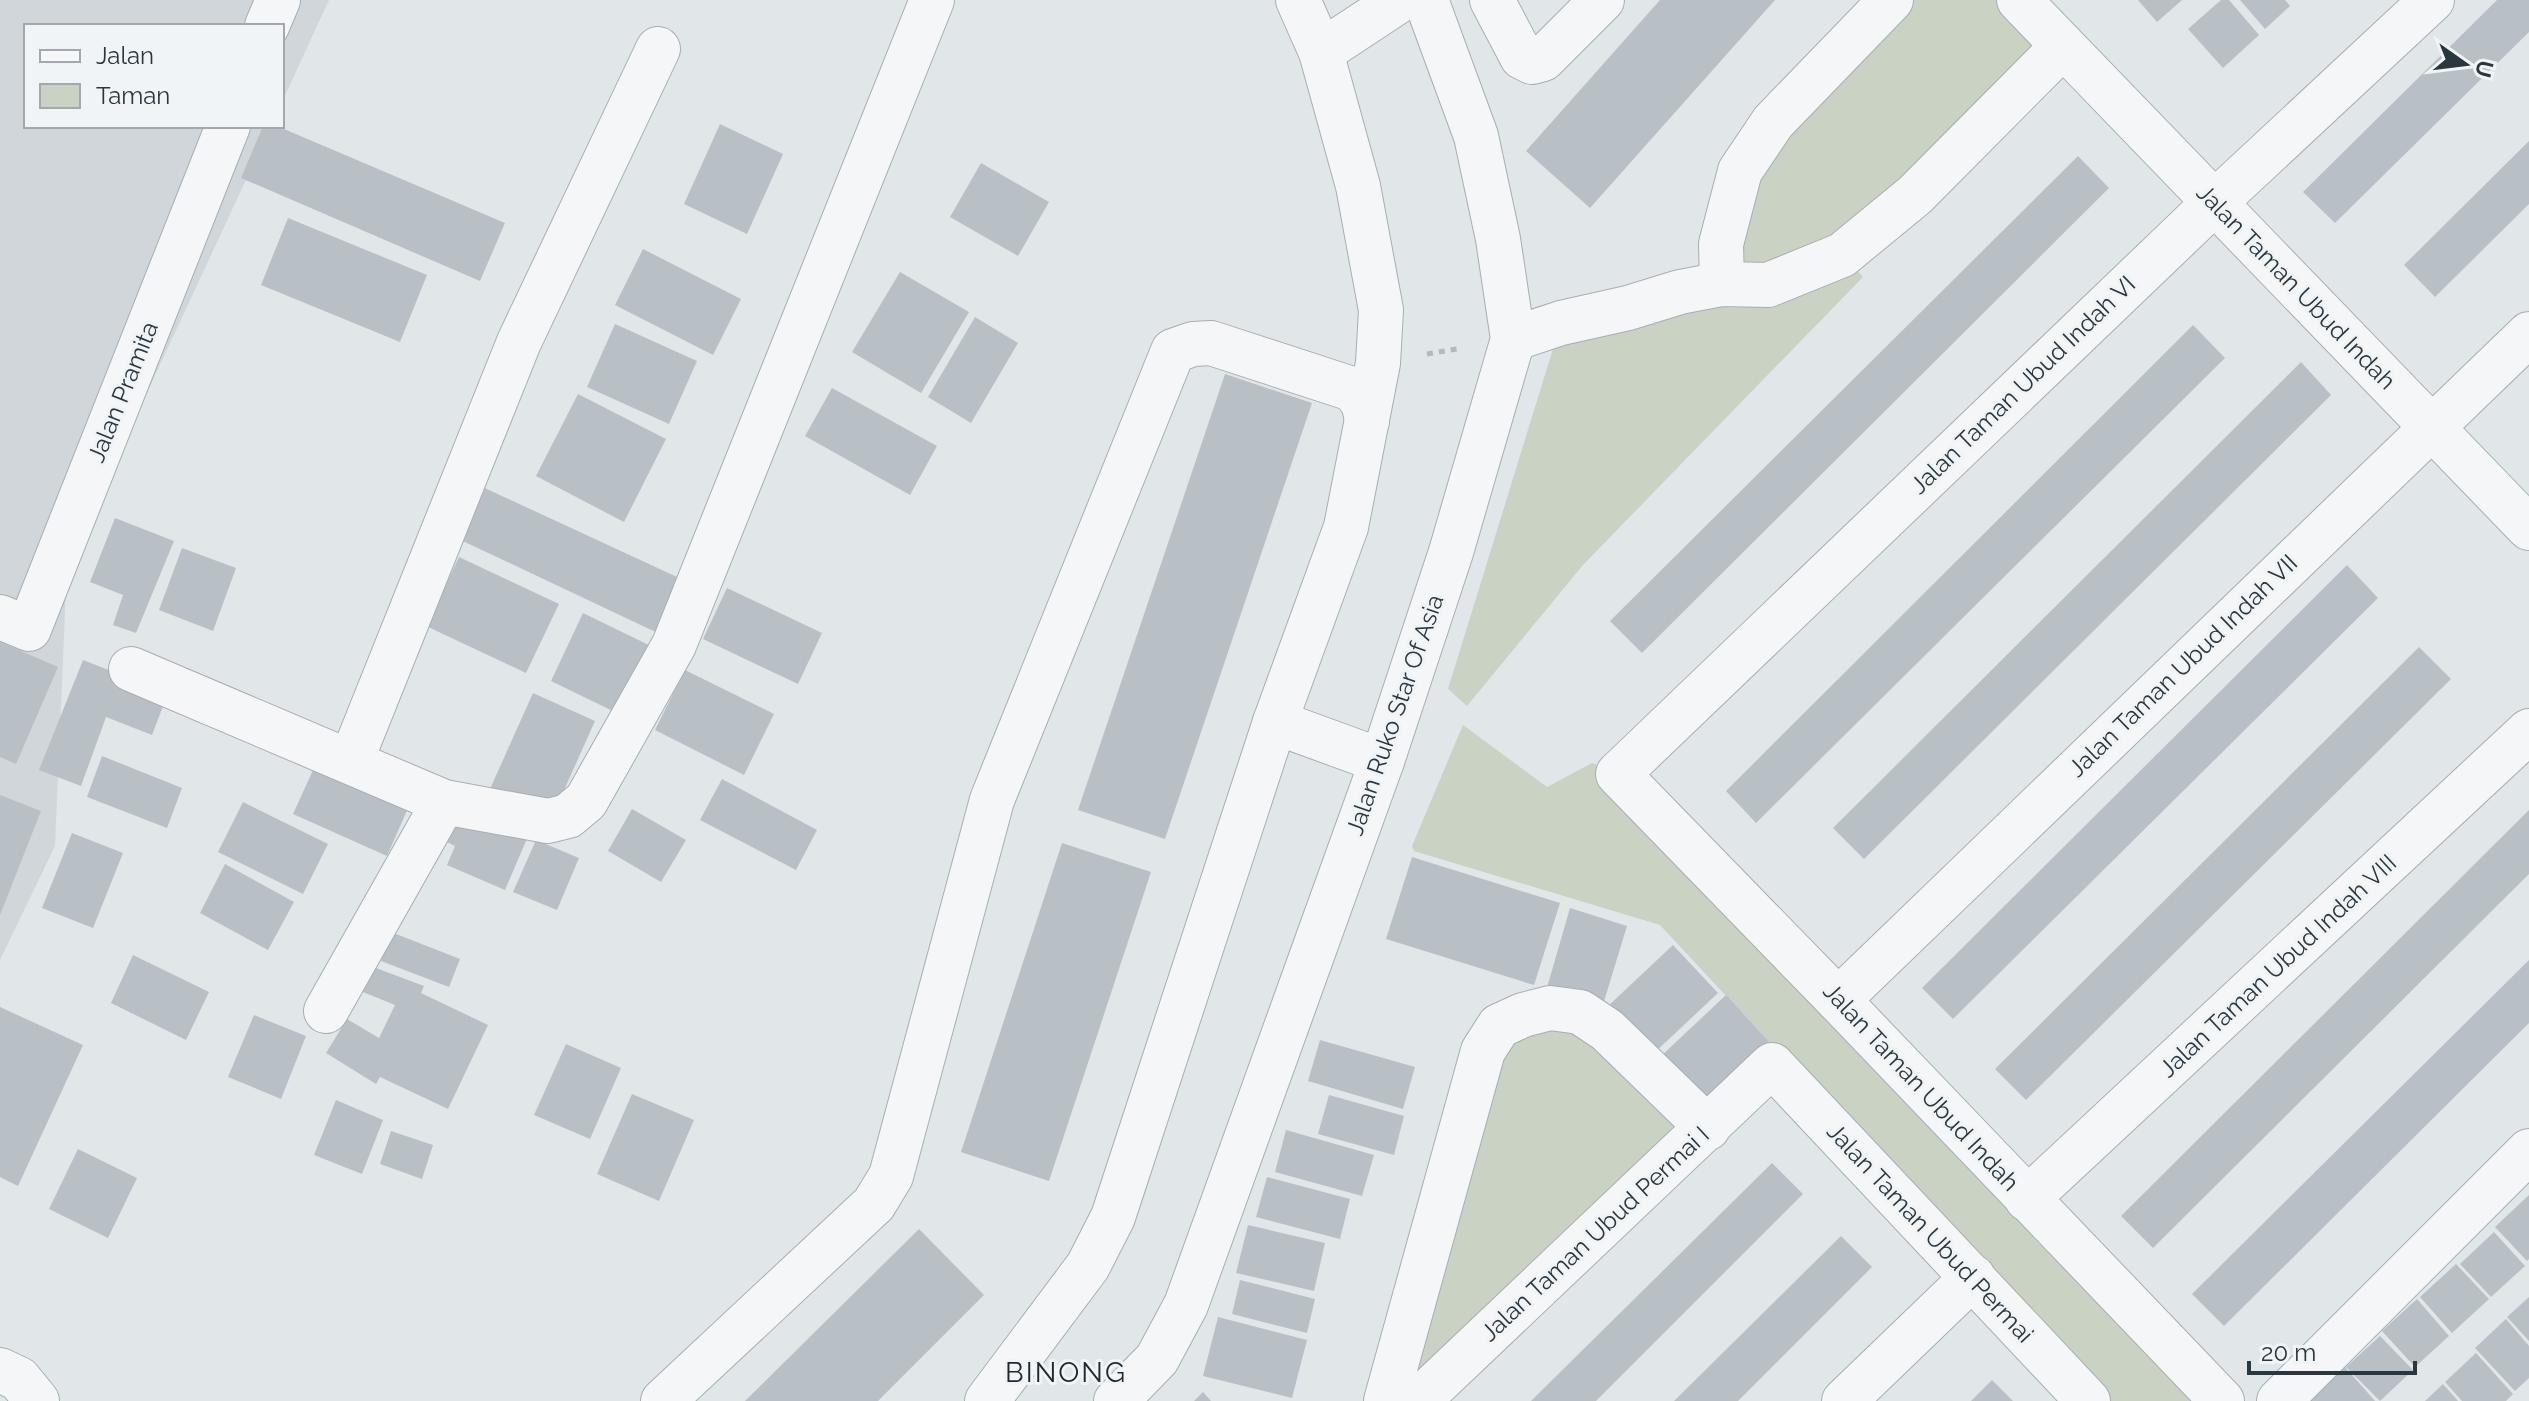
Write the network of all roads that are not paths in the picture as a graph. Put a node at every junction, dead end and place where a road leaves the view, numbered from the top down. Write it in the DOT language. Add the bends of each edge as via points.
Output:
graph roads {
  1 [pos="278,0"];
  2 [pos="932,0"];
  3 [pos="1298,0"];
  4 [pos="1400,0"];
  5 [pos="1426,0"];
  6 [pos="1492,0"];
  7 [pos="1602,0"];
  8 [pos="1891,0"];
  9 [pos="2019,0"];
  10 [pos="2432,0"];
  11 [pos="268,24"];
  12 [pos="2062,47"];
  13 [pos="658,49"];
  14 [pos="1321,52"];
  15 [pos="227,128"];
  16 [pos="2214,203"];
  17 [pos="1722,284"];
  18 [pos="2529,334"];
  19 [pos="1513,339"];
  20 [pos="1367,421"];
  21 [pos="2431,425"];
  22 [pos="2529,528"];
  23 [pos="0,617"];
  24 [pos="131,669"];
  25 [pos="1275,722"];
  26 [pos="2529,731"];
  27 [pos="351,761"];
  28 [pos="1382,761"];
  29 [pos="1618,774"];
  30 [pos="444,802"];
  31 [pos="1838,1000"];
  32 [pos="326,1011"];
  33 [pos="1772,1065"];
  34 [pos="1708,1128"];
  35 [pos="2529,1151"];
  36 [pos="2027,1199"];
  37 [pos="1973,1277"];
  38 [pos="0,1370"];
  39 [pos="37,1401"];
  40 [pos="663,1401"];
  41 [pos="987,1401"];
  42 [pos="1116,1401"];
  43 [pos="1386,1401"];
  44 [pos="1418,1401"];
  45 [pos="1844,1401"];
  46 [pos="2088,1401"];
  47 [pos="2222,1401"];
  48 [pos="2279,1401"];
  1 -- 11 [label="street"];
  2 -- 30 [label="street" via="674,645 586,801 568,816 548,821"];
  3 -- 14 [label="street"];
  4 -- 14 [label="street"];
  5 -- 19 [label="street, Jalan Ruko Star Of Asia" via="1476,136"];
  6 -- 7 [label="street" via="1522,57 1532,62 1543,59"];
  8 -- 17 [label="street" via="1773,122 1740,171 1721,244"];
  9 -- 12 [label="street, Jalan Taman Ubud Indah"];
  10 -- 16 [label="street, Jalan Taman Ubud Indah VI"];
  12 -- 16 [label="street, Jalan Taman Ubud Indah"];
  12 -- 17 [label="street" via="1915,195 1842,255 1768,285"];
  13 -- 27 [label="street" via="519,342"];
  14 -- 20 [label="street" via="1358,186 1381,310"];
  15 -- 23 [label="street, Jalan Pramita" via="29,629"];
  16 -- 21 [label="street, Jalan Taman Ubud Indah"];
  16 -- 29 [label="street, Jalan Taman Ubud Indah VI"];
  17 -- 19 [label="street"];
  18 -- 21 [label="street, Jalan Taman Ubud Indah VII"];
  19 -- 28 [label="street, Jalan Ruko Star Of Asia"];
  20 -- 25 [label="street" via="1346,527"];
  20 -- 40 [label="street" via="1362,401 1349,388 1211,343 1173,351 992,800 891,1176 874,1204"];
  21 -- 22 [label="street, Jalan Taman Ubud Indah"];
  21 -- 31 [label="street, Jalan Taman Ubud Indah VII"];
  24 -- 27 [label="street"];
  25 -- 28 [label="street"];
  25 -- 41 [label="street" via="1113,1217 1088,1266"];
  26 -- 36 [label="street, Jalan Taman Ubud Indah VIII"];
  27 -- 30 [label="street"];
  28 -- 42 [label="street, Jalan Ruko Star Of Asia" via="1186,1305 1157,1359"];
  29 -- 31 [label="street, Jalan Taman Ubud Indah"];
  30 -- 32 [label="street"];
  31 -- 36 [label="street, Jalan Taman Ubud Indah"];
  33 -- 34 [label="street, Jalan Taman Ubud Permai I"];
  33 -- 37 [label="street, Jalan Taman Ubud Permai"];
  34 -- 43 [label="street" via="1607,1030 1580,1012 1550,1008 1499,1026 1483,1051"];
  34 -- 44 [label="street, Jalan Taman Ubud Permai I"];
  35 -- 48 [label="street"];
  36 -- 47 [label="street, Jalan Taman Ubud Indah"];
  37 -- 45 [label="street"];
  37 -- 46 [label="street, Jalan Taman Ubud Permai"];
  38 -- 39 [label="street" via="19,1379"];
}
